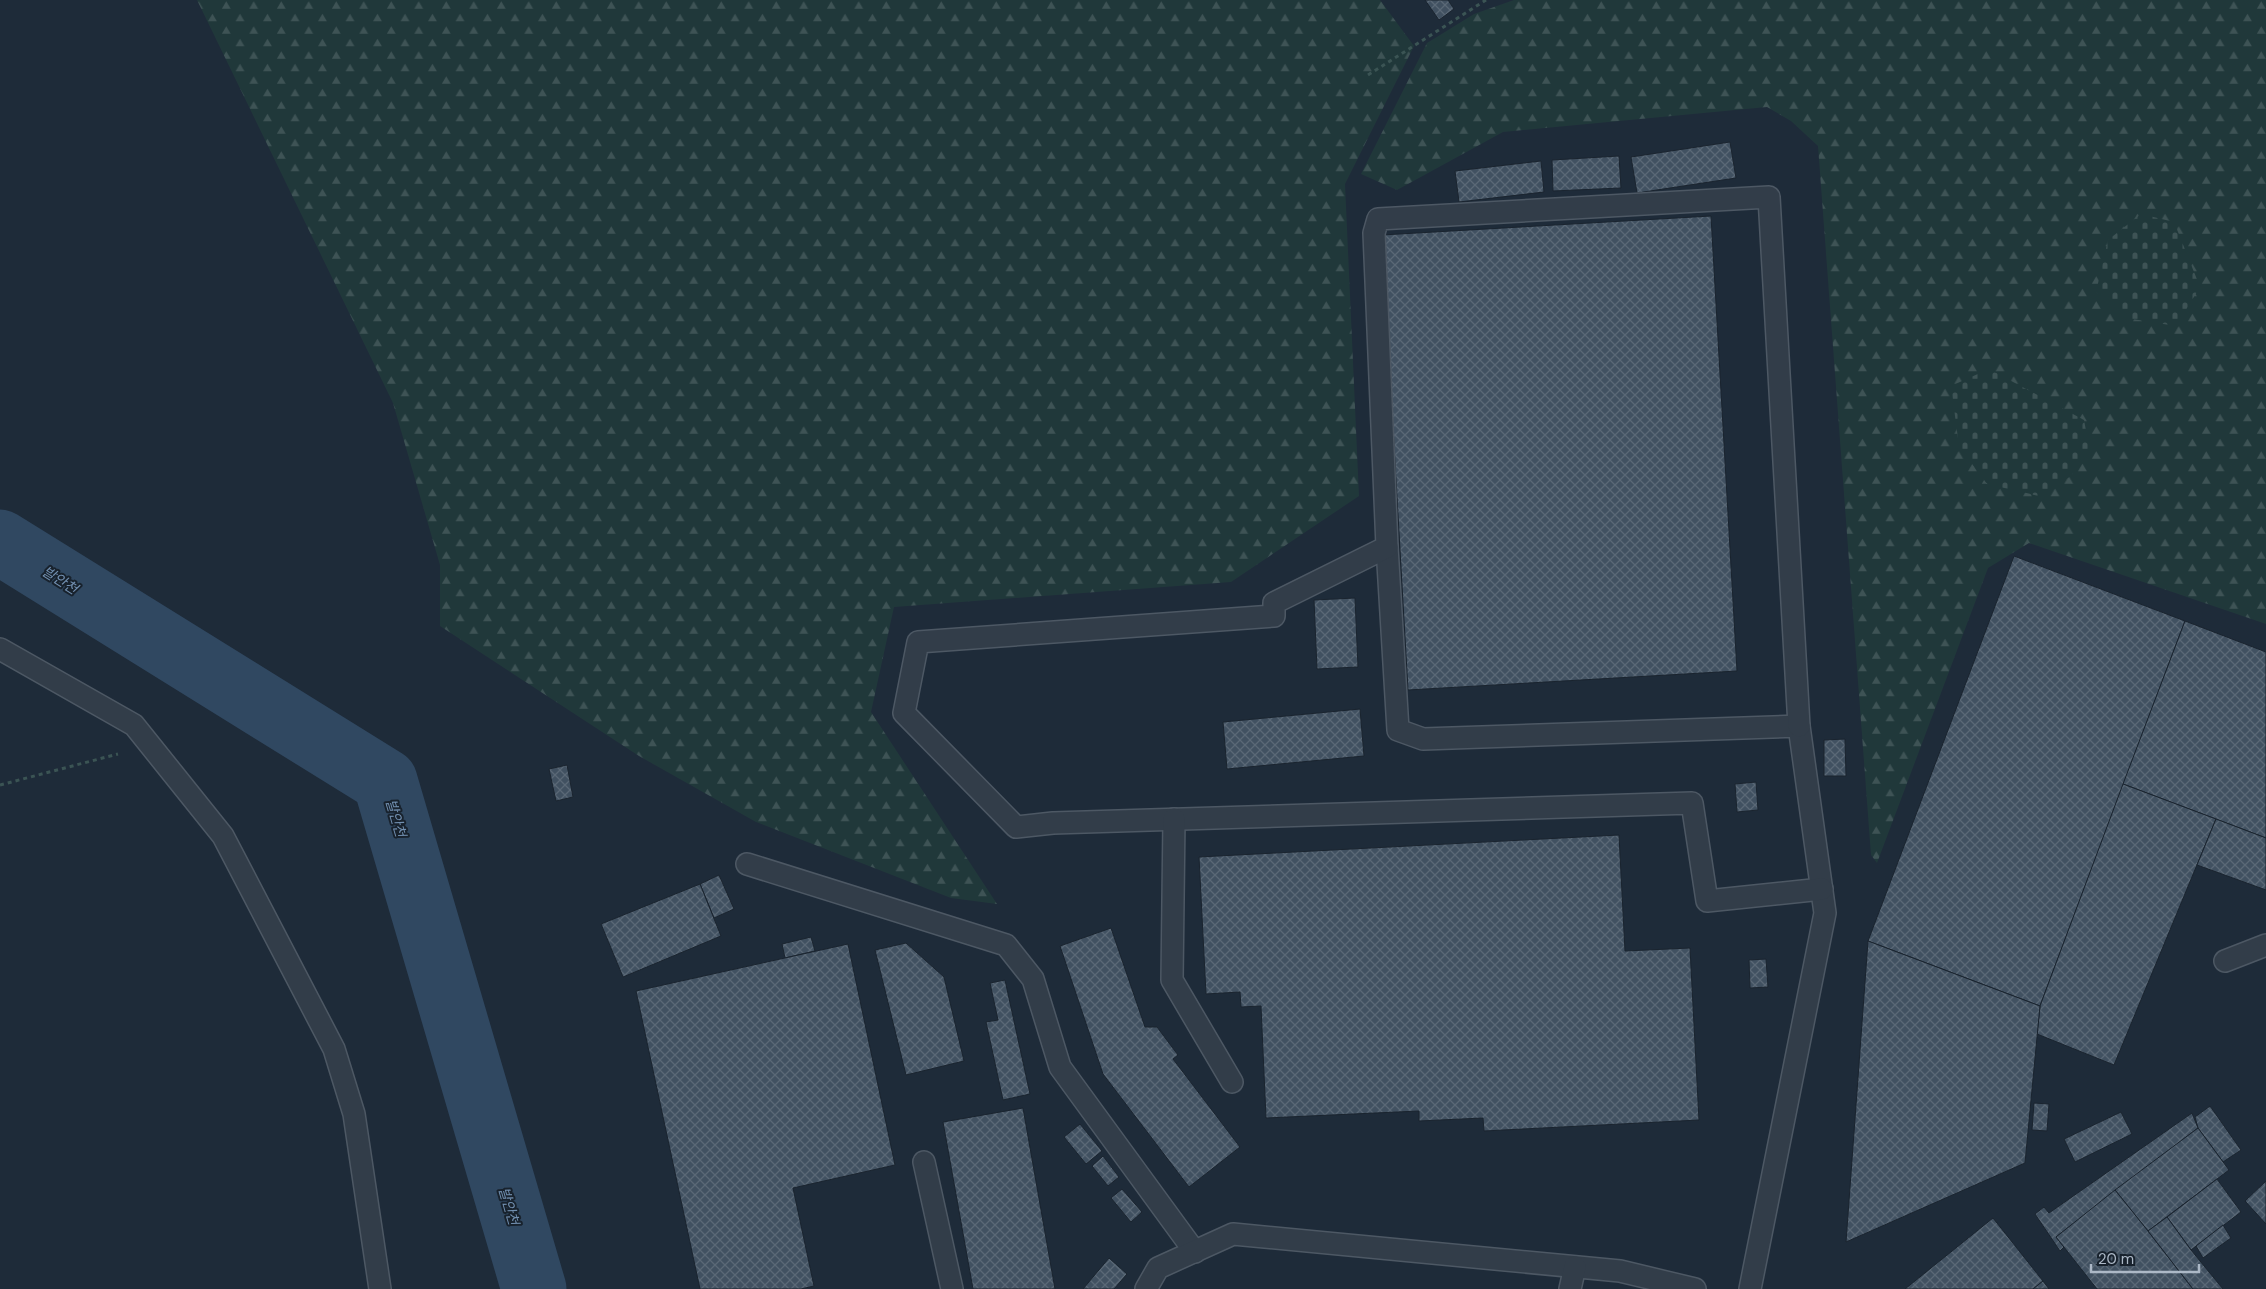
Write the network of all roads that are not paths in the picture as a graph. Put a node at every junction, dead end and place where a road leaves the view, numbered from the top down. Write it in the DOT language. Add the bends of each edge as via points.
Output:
graph roads {
  1 [pos="1387,548"];
  2 [pos="0,649"];
  3 [pos="1799,726"];
  4 [pos="1174,819"];
  5 [pos="747,864"];
  6 [pos="1822,889"];
  7 [pos="2266,945"];
  8 [pos="2225,961"];
  9 [pos="1232,1082"];
  10 [pos="924,1162"];
  11 [pos="1195,1252"];
  12 [pos="1575,1267"];
  13 [pos="380,1289"];
  14 [pos="952,1289"];
  15 [pos="1146,1289"];
  16 [pos="1570,1289"];
  17 [pos="1695,1289"];
  18 [pos="1750,1289"];
  1 -- 3 [label="lane" via="1398,730 1423,740"];
  1 -- 3 [label="lane" via="1374,233 1378,219 1769,197"];
  1 -- 4 [label="lane" via="1274,603 1274,616 918,642 904,713 1016,827"];
  2 -- 13 [label="lane" via="134,725 223,836 334,1049 354,1114"];
  3 -- 6 [label="lane"];
  4 -- 6 [label="lane" via="1692,803 1707,901"];
  4 -- 9 [label="lane" via="1172,980"];
  5 -- 11 [label="lane" via="1006,945 1033,979 1060,1068"];
  6 -- 18 [label="lane" via="1825,913"];
  7 -- 8 [label="lane"];
  10 -- 14 [label="lane"];
  11 -- 12 [label="lane" via="1233,1234"];
  11 -- 15 [label="lane" via="1158,1268"];
  12 -- 16 [label="lane"];
  12 -- 17 [label="lane" via="1620,1271"];
}
